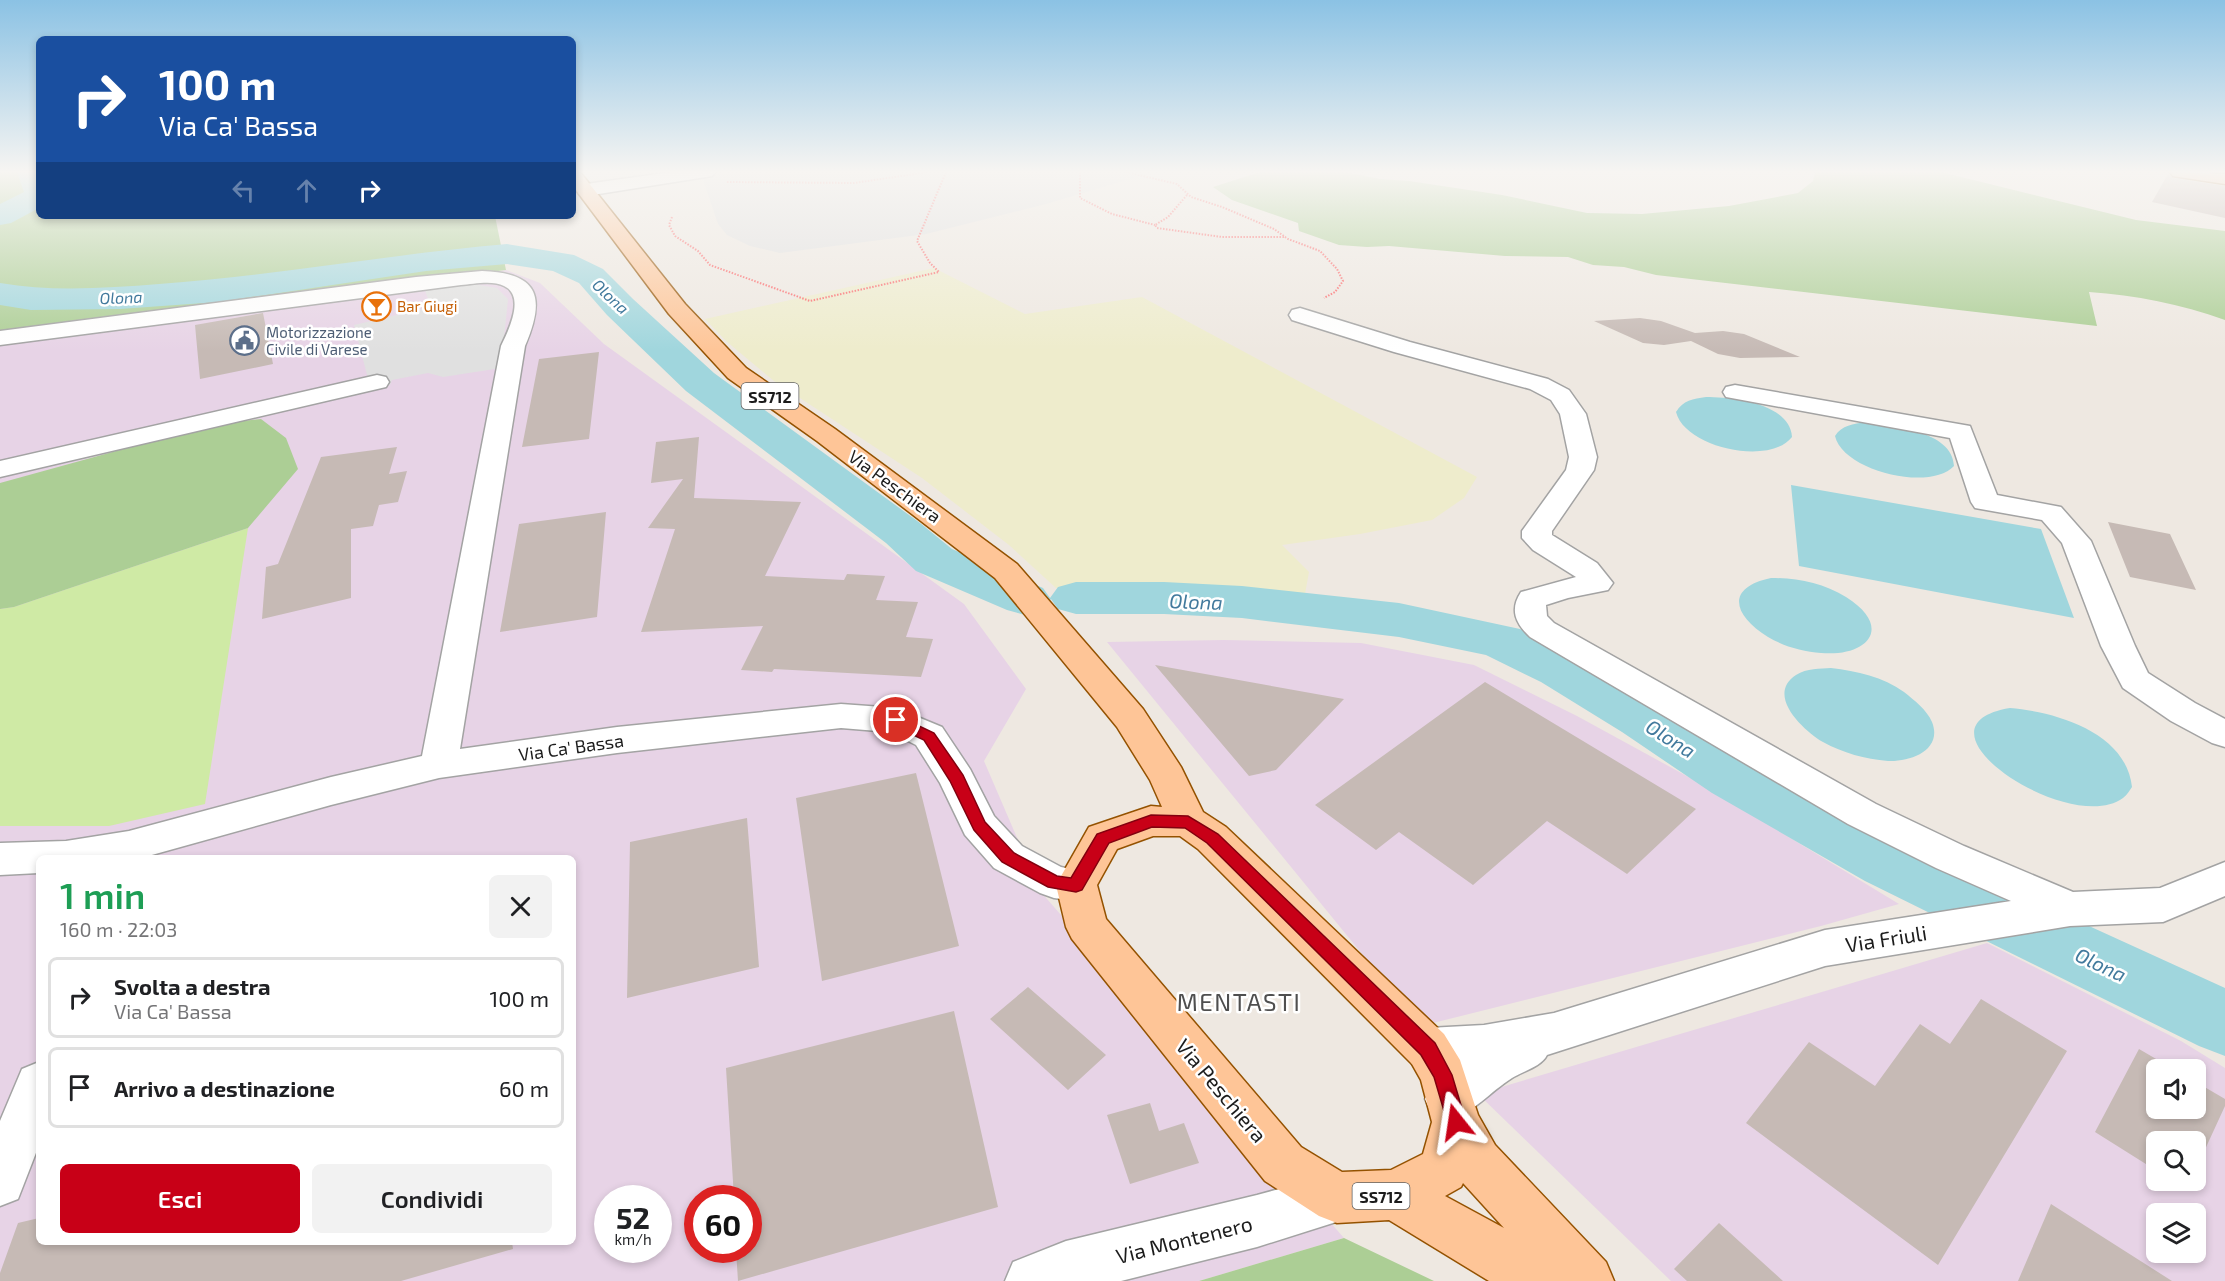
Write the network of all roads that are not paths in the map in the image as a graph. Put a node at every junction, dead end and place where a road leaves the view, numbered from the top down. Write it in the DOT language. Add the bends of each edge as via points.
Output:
graph roads {
  1 [pos="615,232"];
  2 [pos="1300,315"];
  3 [pos="0,338"];
  4 [pos="377,382"];
  5 [pos="1735,392"];
  6 [pos="0,469"];
  7 [pos="2225,734"];
  8 [pos="439,765"];
  9 [pos="1188,822"];
  10 [pos="127,852"];
  11 [pos="81,855"];
  12 [pos="36,857"];
  13 [pos="0,859"];
  14 [pos="2225,878"];
  15 [pos="1076,885"];
  16 [pos="2059,911"];
  17 [pos="1554,1033"];
  18 [pos="1428,1049"];
  19 [pos="36,1091"];
  20 [pos="1453,1111"];
  21 [pos="0,1181"];
  22 [pos="1394,1195"];
  23 [pos="1337,1198"];
  24 [pos="1032,1281"];
  25 [pos="1536,1281"];
  26 [pos="1587,1281"];
  1 -- 9 [label="main road, Via Peschiera / SS712" via="677,309 737,373 1006,571 1130,718 1168,777"];
  2 -- 16 [label="street" via="1539,384 1568,404 1583,457 1580,470 1537,531 1537,538 1597,583 1532,599 1528,610 1532,621 1542,630 1862,814"];
  3 -- 8 [label="street" via="422,284 496,277 513,282 523,294 526,316 513,346"];
  4 -- 6 [label="street"];
  5 -- 7 [label="street" via="1961,432 1985,502 2051,513 2076,541 2135,680"];
  8 -- 10 [label="street, Via Ca' Bassa" via="331,791"];
  8 -- 15 [label="street, Via Ca' Bassa" via="617,740 841,716 896,720 929,736 957,779 979,825 1008,857 1054,882"];
  9 -- 15 [label="main road" via="1151,821 1103,838"];
  9 -- 18 [label="main road" via="1212,838"];
  10 -- 11 [label="street, Via Ca' Bassa"];
  12 -- 13 [label="street, Via Ca' Bassa"];
  14 -- 16 [label="street, Via Friuli" via="2163,905"];
  15 -- 23 [label="main road, Via Peschiera / SS712" via="1087,927 1283,1164"];
  16 -- 17 [label="street, Via Friuli" via="1824,948"];
  17 -- 18 [label="street, Via Friuli" via="1484,1046"];
  17 -- 20 [label="street, Via Friuli" via="1494,1064"];
  18 -- 20 [label="main road" via="1443,1075"];
  19 -- 21 [label="street"];
  20 -- 22 [label="main road, SS712" via="1443,1170"];
  20 -- 26 [label="main road" via="1477,1162"];
  22 -- 23 [label="main road, SS712"];
  22 -- 25 [label="main road, SS712"];
  23 -- 24 [label="street, Via Montenero" via="1066,1268"];
}
